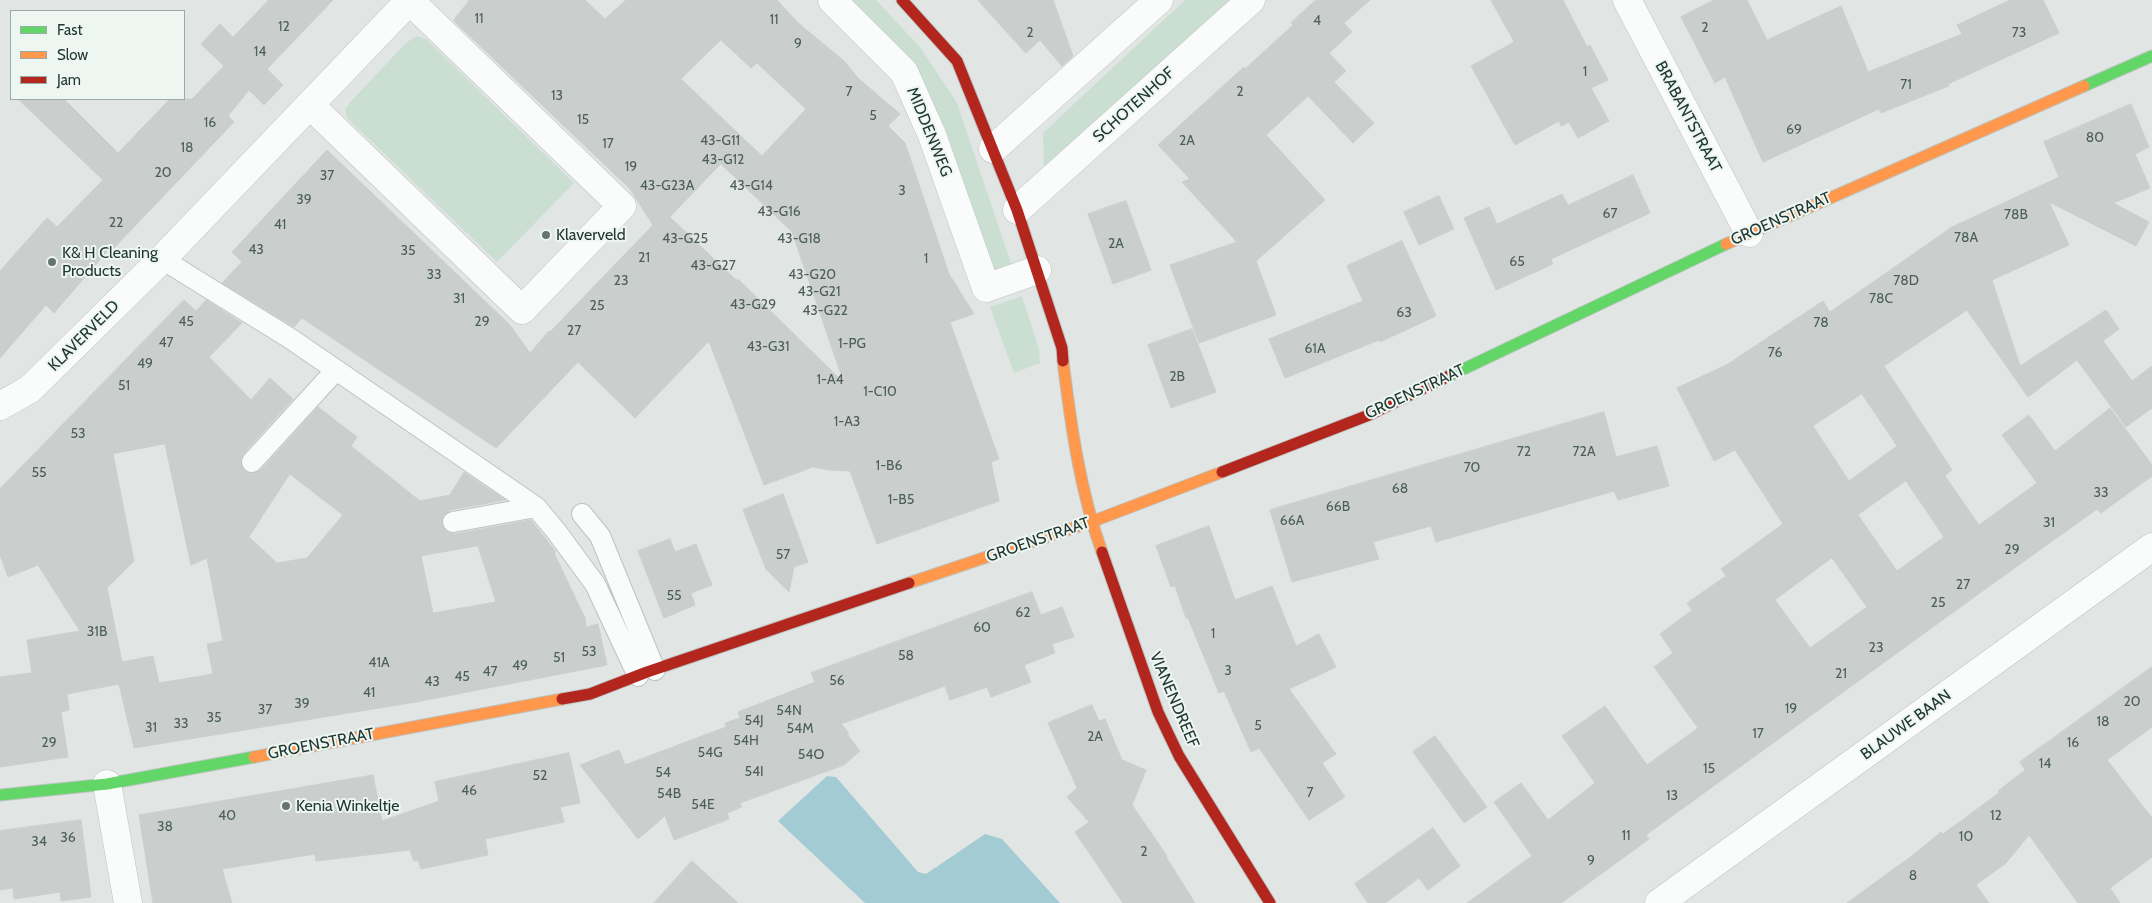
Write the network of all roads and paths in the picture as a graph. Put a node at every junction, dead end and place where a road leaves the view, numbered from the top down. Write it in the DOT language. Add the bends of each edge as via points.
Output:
graph roads {
  1 [pos="410,0"];
  2 [pos="832,0"];
  3 [pos="902,0"];
  4 [pos="1159,0"];
  5 [pos="1251,0"];
  6 [pos="1627,0"];
  7 [pos="2152,56"];
  8 [pos="310,105"];
  9 [pos="993,149"];
  10 [pos="1017,210"];
  11 [pos="1749,233"];
  12 [pos="162,259"];
  13 [pos="1037,270"];
  14 [pos="336,370"];
  15 [pos="0,406"];
  16 [pos="252,462"];
  17 [pos="536,507"];
  18 [pos="582,514"];
  19 [pos="453,522"];
  20 [pos="1090,522"];
  21 [pos="2152,547"];
  22 [pos="647,673"];
  23 [pos="107,784"];
  24 [pos="0,794"];
  25 [pos="128,903"];
  26 [pos="1270,903"];
  27 [pos="1659,903"];
  1 -- 8 [label="street, KLAVERVELD"];
  1 -- 8 [label="street, KLAVERVELD" via="622,206 522,310"];
  2 -- 13 [label="street, MIDDENWEG" via="904,72 932,135 979,294"];
  3 -- 9 [label="street" via="957,61"];
  4 -- 9 [label="street"];
  5 -- 10 [label="street, SCHOTENHOF"];
  6 -- 11 [label="street, BRABANTSTRAAT"];
  7 -- 11 [label="street, GROENSTRAAT"];
  8 -- 12 [label="street, KLAVERVELD"];
  9 -- 10 [label="street"];
  10 -- 13 [label="street"];
  11 -- 20 [label="street, GROENSTRAAT" via="1369,415"];
  12 -- 14 [label="lane"];
  12 -- 15 [label="street, KLAVERVELD" via="30,390"];
  13 -- 20 [label="street" via="1062,348 1071,429"];
  14 -- 16 [label="lane"];
  14 -- 17 [label="lane"];
  17 -- 19 [label="lane"];
  17 -- 22 [label="lane" via="596,584"];
  18 -- 22 [label="lane" via="600,536"];
  20 -- 22 [label="street, GROENSTRAAT"];
  20 -- 26 [label="street, VIANENDREEF" via="1158,712 1179,756"];
  21 -- 27 [label="street, BLAUWE BAAN"];
  22 -- 23 [label="street, GROENSTRAAT" via="590,694"];
  23 -- 24 [label="street, GROENSTRAAT"];
  23 -- 25 [label="street"];
}
